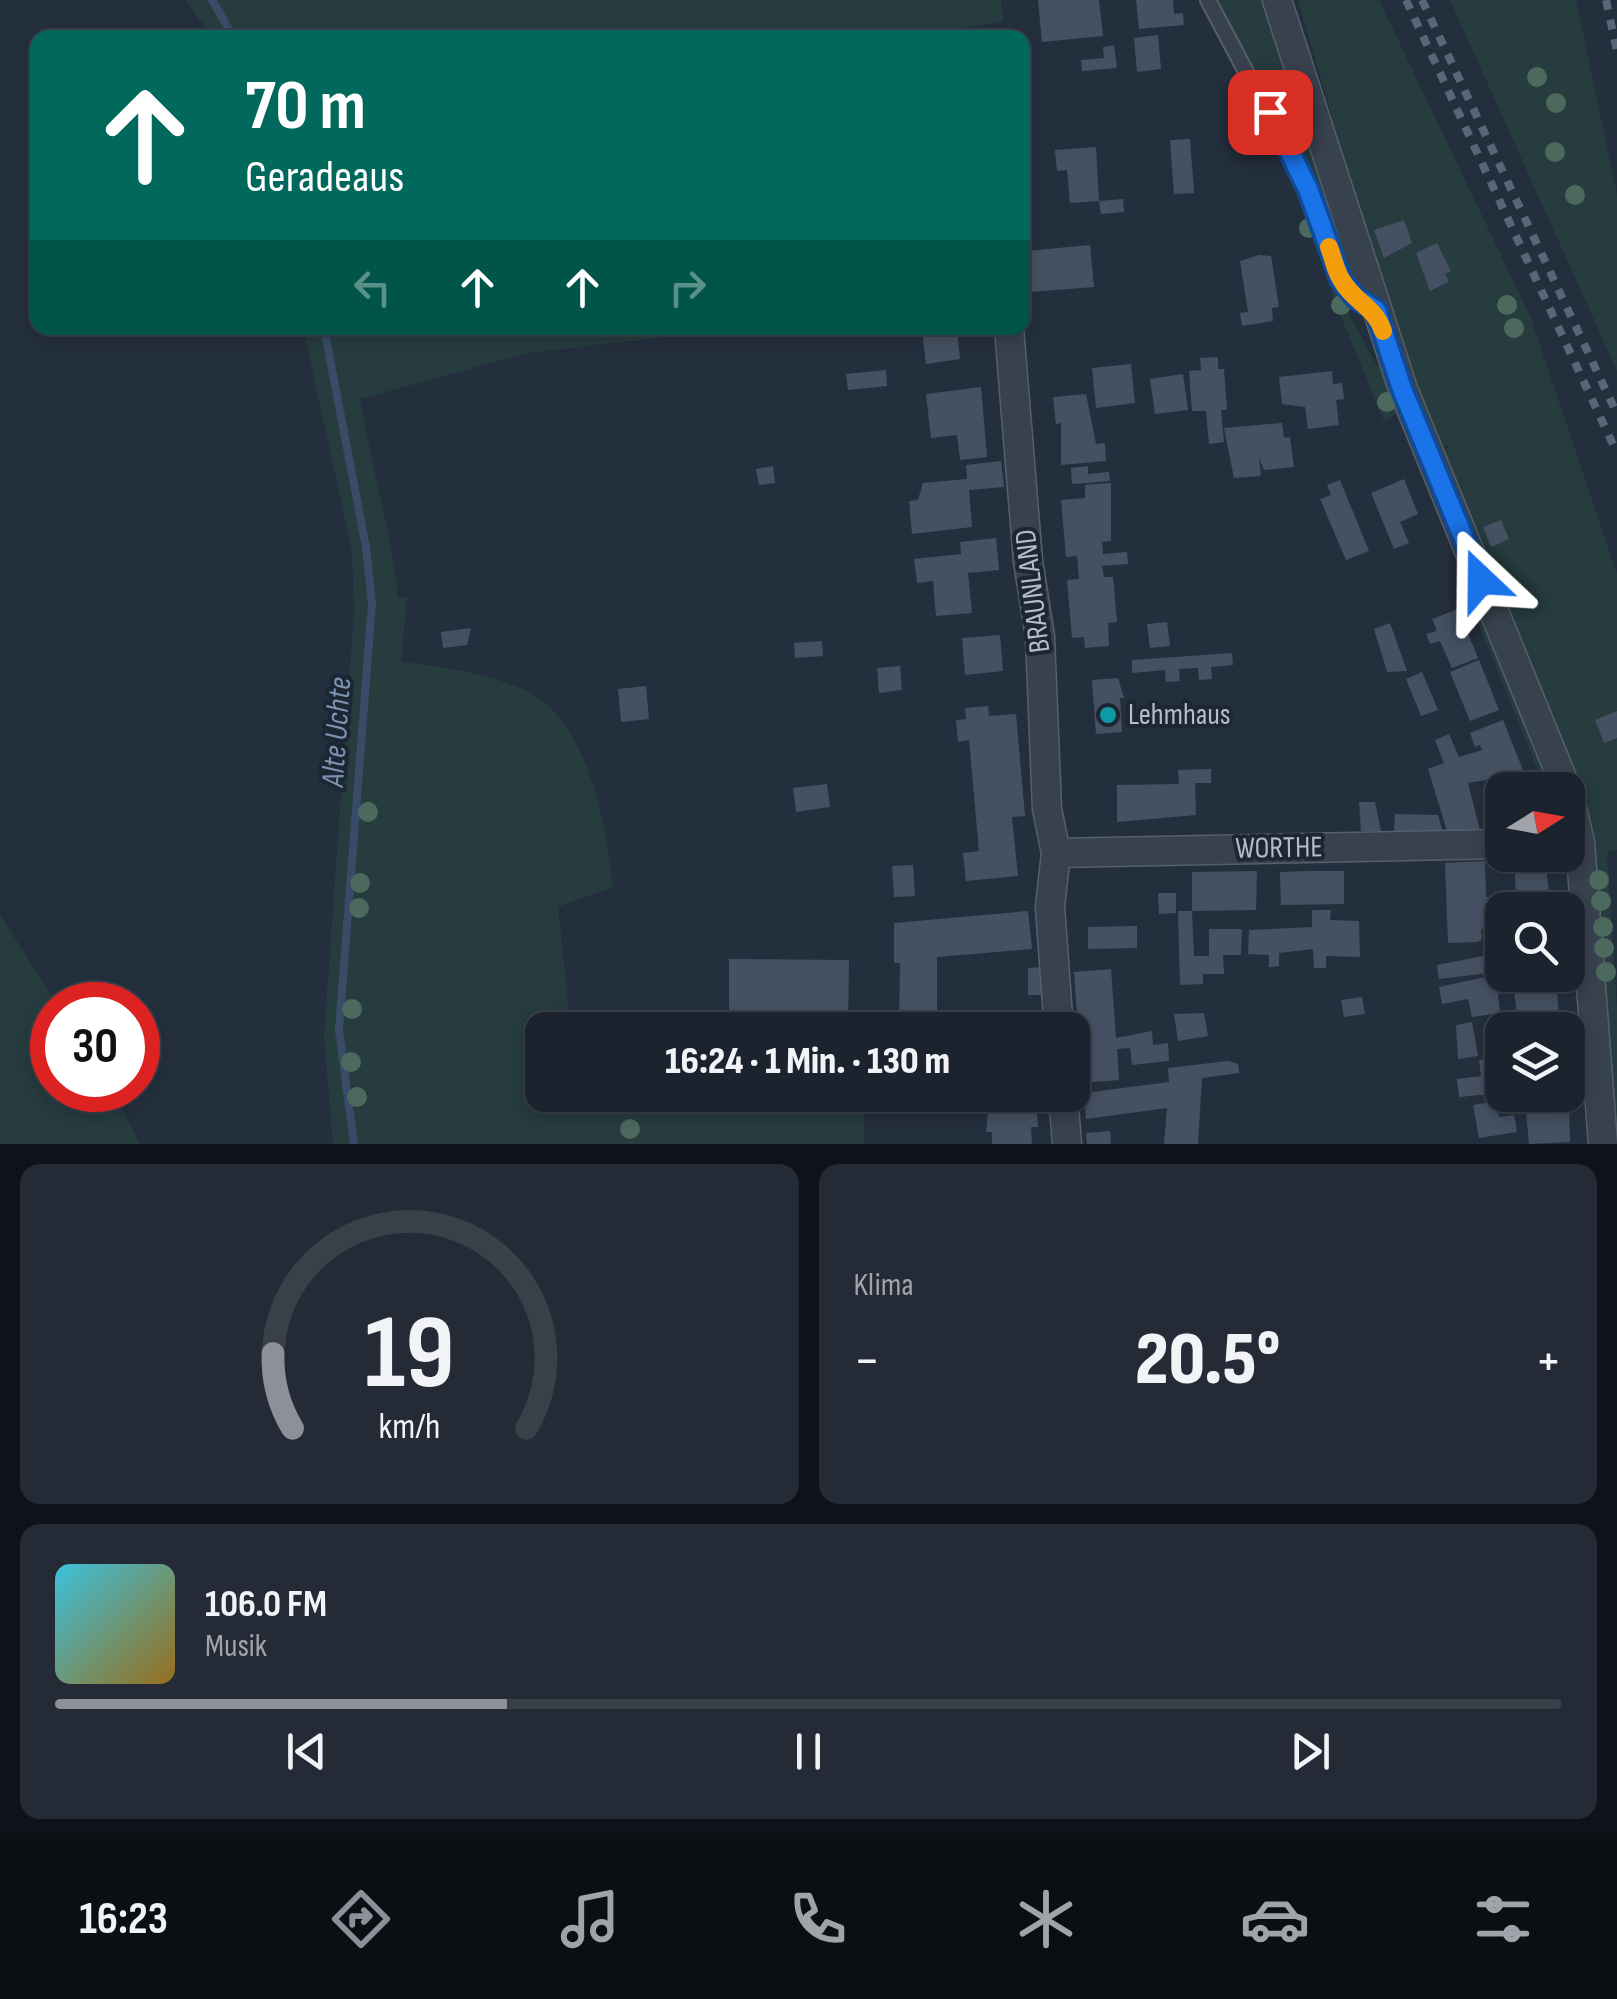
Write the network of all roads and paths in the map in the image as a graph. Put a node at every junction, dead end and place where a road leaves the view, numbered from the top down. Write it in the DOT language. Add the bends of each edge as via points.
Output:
graph roads {
  1 [pos="1208,0"];
  2 [pos="1277,0"];
  3 [pos="1376,310"];
  4 [pos="1010,335"];
  5 [pos="1560,772"];
  6 [pos="1485,844"];
  7 [pos="1056,853"];
  8 [pos="1577,872"];
  9 [pos="1058,1012"];
  10 [pos="1065,1112"];
  11 [pos="1067,1144"];
  12 [pos="1603,1144"];
  1 -- 3 [label="lane" via="1302,178 1341,280"];
  2 -- 3 [label="street"];
  3 -- 5 [label="street" via="1402,389"];
  4 -- 7 [label="street, BRAUNLAND" via="1040,637 1047,810"];
  6 -- 7 [label="street, WORTHE"];
  7 -- 9 [label="street, BRAUNLAND" via="1050,906"];
  8 -- 12 [label="street"];
  10 -- 11 [label="street"];
}
